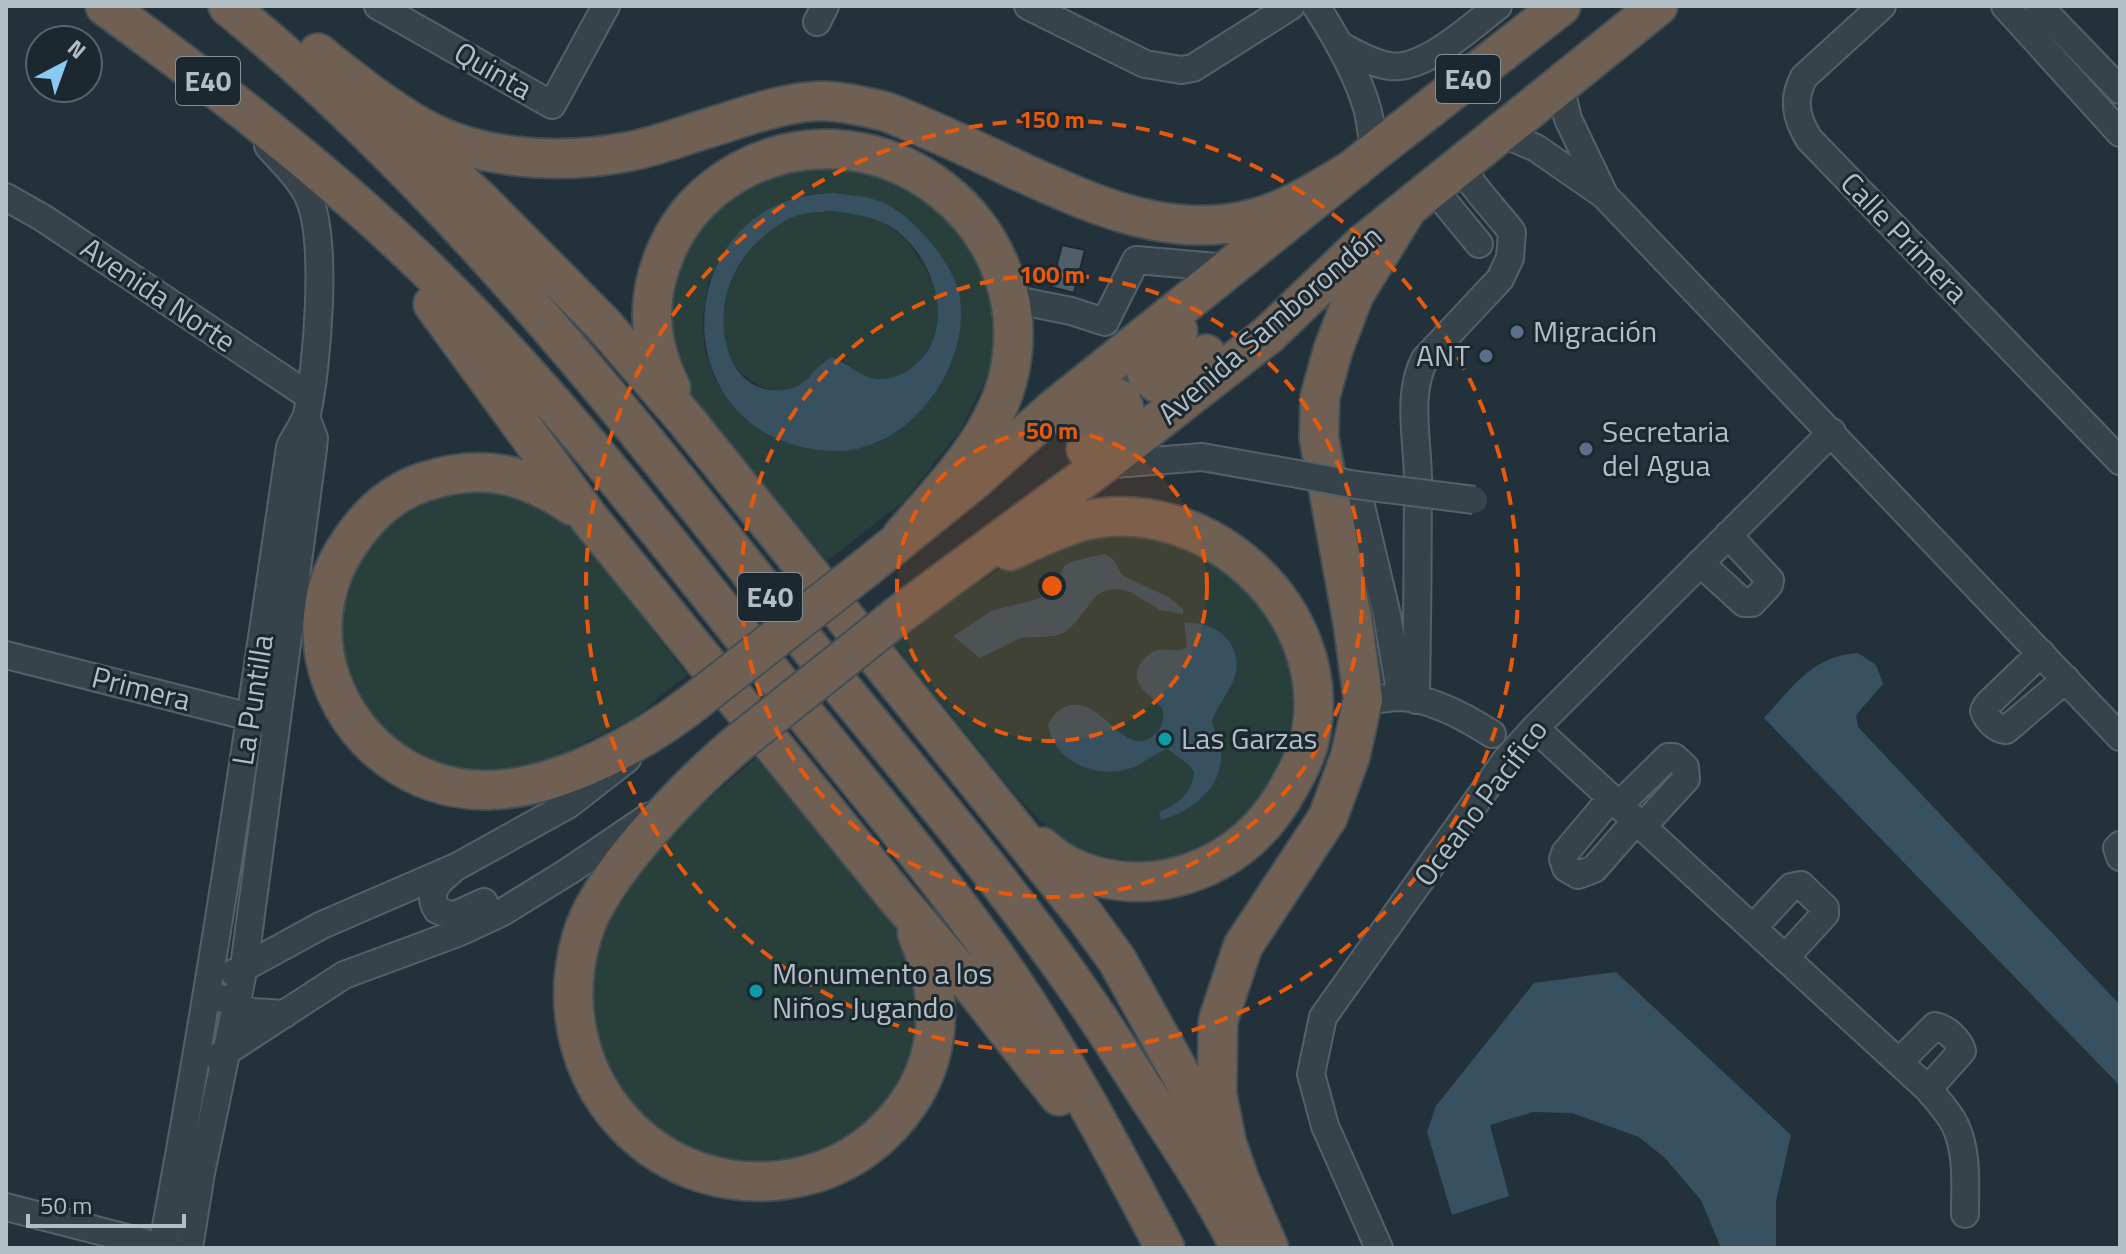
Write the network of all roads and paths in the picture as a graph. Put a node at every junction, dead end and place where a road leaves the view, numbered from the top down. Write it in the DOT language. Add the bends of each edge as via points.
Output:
graph roads {
  1 [pos="105,6"];
  2 [pos="228,6"];
  3 [pos="259,6"];
  4 [pos="378,6"];
  5 [pos="606,6"];
  6 [pos="1028,6"];
  7 [pos="1291,6"];
  8 [pos="1316,6"];
  9 [pos="1498,6"];
  10 [pos="1561,6"];
  11 [pos="1658,6"];
  12 [pos="1882,6"];
  13 [pos="2005,6"];
  14 [pos="2039,6"];
  15 [pos="1343,47"];
  16 [pos="332,65"];
  17 [pos="1560,85"];
  18 [pos="219,89"];
  19 [pos="2120,90"];
  20 [pos="2115,117"];
  21 [pos="1502,133"];
  22 [pos="1364,160"];
  23 [pos="307,161"];
  24 [pos="1434,188"];
  25 [pos="1604,195"];
  26 [pos="6,197"];
  27 [pos="1293,217"];
  28 [pos="1364,243"];
  29 [pos="1479,244"];
  30 [pos="1229,268"];
  31 [pos="1011,299"];
  32 [pos="1105,322"];
  33 [pos="1115,360"];
  34 [pos="1183,402"];
  35 [pos="308,406"];
  36 [pos="686,420"];
  37 [pos="1832,432"];
  38 [pos="1202,457"];
  39 [pos="2120,461"];
  40 [pos="1102,465"];
  41 [pos="973,481"];
  42 [pos="1356,485"];
  43 [pos="1474,500"];
  44 [pos="589,518"];
  45 [pos="1728,535"];
  46 [pos="902,536"];
  47 [pos="979,555"];
  48 [pos="1700,563"];
  49 [pos="939,586"];
  50 [pos="2041,653"];
  51 [pos="6,655"];
  52 [pos="2066,679"];
  53 [pos="1363,699"];
  54 [pos="1408,699"];
  55 [pos="688,707"];
  56 [pos="263,720"];
  57 [pos="1535,728"];
  58 [pos="1492,734"];
  59 [pos="2120,737"];
  60 [pos="690,788"];
  61 [pos="994,803"];
  62 [pos="2120,845"];
  63 [pos="2120,857"];
  64 [pos="456,867"];
  65 [pos="569,871"];
  66 [pos="896,897"];
  67 [pos="251,919"];
  68 [pos="1753,928"];
  69 [pos="290,942"];
  70 [pos="1785,958"];
  71 [pos="244,967"];
  72 [pos="208,987"];
  73 [pos="236,1006"];
  74 [pos="285,1014"];
  75 [pos="226,1052"];
  76 [pos="1899,1062"];
  77 [pos="192,1074"];
  78 [pos="1928,1089"];
  79 [pos="1240,1181"];
  80 [pos="6,1207"];
  81 [pos="1965,1214"];
  82 [pos="163,1248"];
  83 [pos="189,1248"];
  84 [pos="1164,1248"];
  85 [pos="1240,1248"];
  86 [pos="1269,1248"];
  87 [pos="1379,1248"];
  1 -- 18 [label="highway, E40"];
  2 -- 85 [label="highway, E40" via="333,96 420,184 542,316 651,448 1001,886 1089,1005"];
  3 -- 16 [label="highway"];
  4 -- 5 [label="street, Quinta" via="552,105"];
  6 -- 7 [label="street" via="1145,64 1181,70 1193,68"];
  8 -- 15 [label="street"];
  9 -- 15 [label="street" via="1408,66 1382,65"];
  10 -- 22 [label="highway, E40"];
  11 -- 17 [label="highway, Avenida Samborondón / E40"];
  12 -- 39 [label="street, Calle Primera" via="1804,77 1796,92 1799,123"];
  13 -- 20 [label="street"];
  14 -- 19 [label="street"];
  15 -- 22 [label="street" via="1368,109"];
  16 -- 22 [label="highway" via="413,123 450,141 532,158 629,152 789,105 851,103 922,126 1111,211 1167,225 1256,218 1300,200"];
  16 -- 36 [label="highway" via="480,200 603,324"];
  17 -- 21 [label="highway, Avenida Samborondón / E40"];
  17 -- 25 [label="street" via="1568,119"];
  18 -- 23 [label="highway, E40"];
  18 -- 35 [label="street, La Puntilla" via="297,180 312,207 320,245"];
  21 -- 24 [label="highway, Avenida Samborondón / E40"];
  21 -- 25 [label="street" via="1536,148"];
  22 -- 27 [label="highway, E40"];
  23 -- 44 [label="highway" via="439,311"];
  23 -- 84 [label="highway, E40" via="424,266 597,453 942,887 1056,1051"];
  24 -- 28 [label="highway, Avenida Samborondón / E40"];
  24 -- 29 [label="street"];
  24 -- 53 [label="highway" via="1354,295 1320,397 1319,438"];
  24 -- 54 [label="street" via="1473,186 1512,232 1510,258 1500,279 1418,372"];
  25 -- 37 [label="street"];
  26 -- 35 [label="street, Avenida Norte"];
  27 -- 28 [label="highway" via="1234,285 1149,356 1145,368 1152,380 1170,381"];
  27 -- 30 [label="highway, E40"];
  28 -- 34 [label="highway, Avenida Samborondón / E40" via="1268,335"];
  30 -- 32 [label="street" via="1136,260"];
  30 -- 33 [label="highway, E40"];
  31 -- 32 [label="street"];
  31 -- 36 [label="highway" via="979,228 932,182 872,155 839,149 765,160 706,194 689,211 662,259 653,335 657,360"];
  31 -- 46 [label="highway" via="1011,351 996,410 968,459"];
  32 -- 33 [label="street"];
  33 -- 41 [label="highway, E40"];
  34 -- 38 [label="street" via="1174,424 1178,442"];
  34 -- 40 [label="highway, Avenida Samborondón / E40"];
  35 -- 56 [label="street, La Puntilla" via="290,447"];
  36 -- 61 [label="highway"];
  37 -- 45 [label="street, Oceano Pacifico"];
  37 -- 50 [label="street"];
  38 -- 40 [label="street"];
  38 -- 42 [label="street, bridge"];
  40 -- 47 [label="highway, Avenida Samborondón / E40"];
  41 -- 46 [label="highway, E40"];
  41 -- 47 [label="highway" via="1099,397 1121,400 1123,417 1117,425 1039,487"];
  42 -- 43 [label="street, bridge"];
  42 -- 54 [label="street"];
  44 -- 55 [label="highway" via="549,490 493,472 440,477 394,497 358,529 326,592 323,644 345,712 384,756 434,784 490,790 570,772"];
  44 -- 66 [label="highway"];
  45 -- 48 [label="street, Oceano Pacifico"];
  45 -- 48 [label="street" via="1770,580 1752,603 1744,603"];
  46 -- 55 [label="highway, E40, bridge"];
  47 -- 49 [label="highway, Avenida Samborondón / E40"];
  48 -- 57 [label="street, Oceano Pacifico"];
  49 -- 60 [label="highway, Avenida Samborondón / E40, bridge" via="736,745"];
  49 -- 61 [label="highway" via="1083,521 1148,518 1217,542 1261,578 1292,620 1310,675 1314,705 1304,759 1253,836 1210,866 1145,882 1079,871 1057,862"];
  50 -- 52 [label="street"];
  50 -- 52 [label="street" via="1987,705 1986,716 2006,730"];
  51 -- 56 [label="street, Primera"];
  52 -- 59 [label="street"];
  53 -- 54 [label="street"];
  53 -- 79 [label="highway" via="1350,757 1328,817 1243,946 1218,1021 1217,1094"];
  54 -- 58 [label="street" via="1462,715"];
  55 -- 64 [label="street" via="568,805"];
  56 -- 67 [label="street, La Puntilla"];
  56 -- 72 [label="street, La Puntilla"];
  57 -- 68 [label="street"];
  57 -- 87 [label="street, Oceano Pacifico" via="1506,760 1323,1017 1311,1074 1325,1126"];
  60 -- 65 [label="street"];
  60 -- 66 [label="highway, Avenida Samborondón" via="636,848 593,909 582,934 574,1001 584,1061 596,1086 627,1127 675,1163 728,1180 787,1180 834,1166 890,1126 919,1086 934,1038 936,1010 929,966"];
  61 -- 79 [label="highway" via="1117,960"];
  62 -- 63 [label="street"];
  64 -- 65 [label="street" via="435,886 432,896 437,910 453,916 524,884"];
  64 -- 69 [label="street"];
  65 -- 74 [label="street" via="460,932 344,975"];
  66 -- 84 [label="highway" via="1058,1094"];
  67 -- 69 [label="street"];
  67 -- 71 [label="street, La Puntilla"];
  68 -- 70 [label="street"];
  68 -- 70 [label="street" via="1791,887 1801,885 1825,914"];
  69 -- 71 [label="street"];
  70 -- 76 [label="street"];
  71 -- 72 [label="street"];
  71 -- 73 [label="street, La Puntilla"];
  72 -- 73 [label="street"];
  72 -- 77 [label="street, La Puntilla"];
  73 -- 74 [label="street"];
  73 -- 75 [label="street, La Puntilla"];
  74 -- 75 [label="street"];
  75 -- 77 [label="street"];
  75 -- 83 [label="street, La Puntilla"];
  76 -- 78 [label="street"];
  76 -- 78 [label="street" via="1935,1026 1957,1041 1962,1051"];
  77 -- 82 [label="street, La Puntilla"];
  78 -- 81 [label="street" via="1955,1124 1961,1141"];
  79 -- 86 [label="highway"];
  80 -- 82 [label="street"];
}
